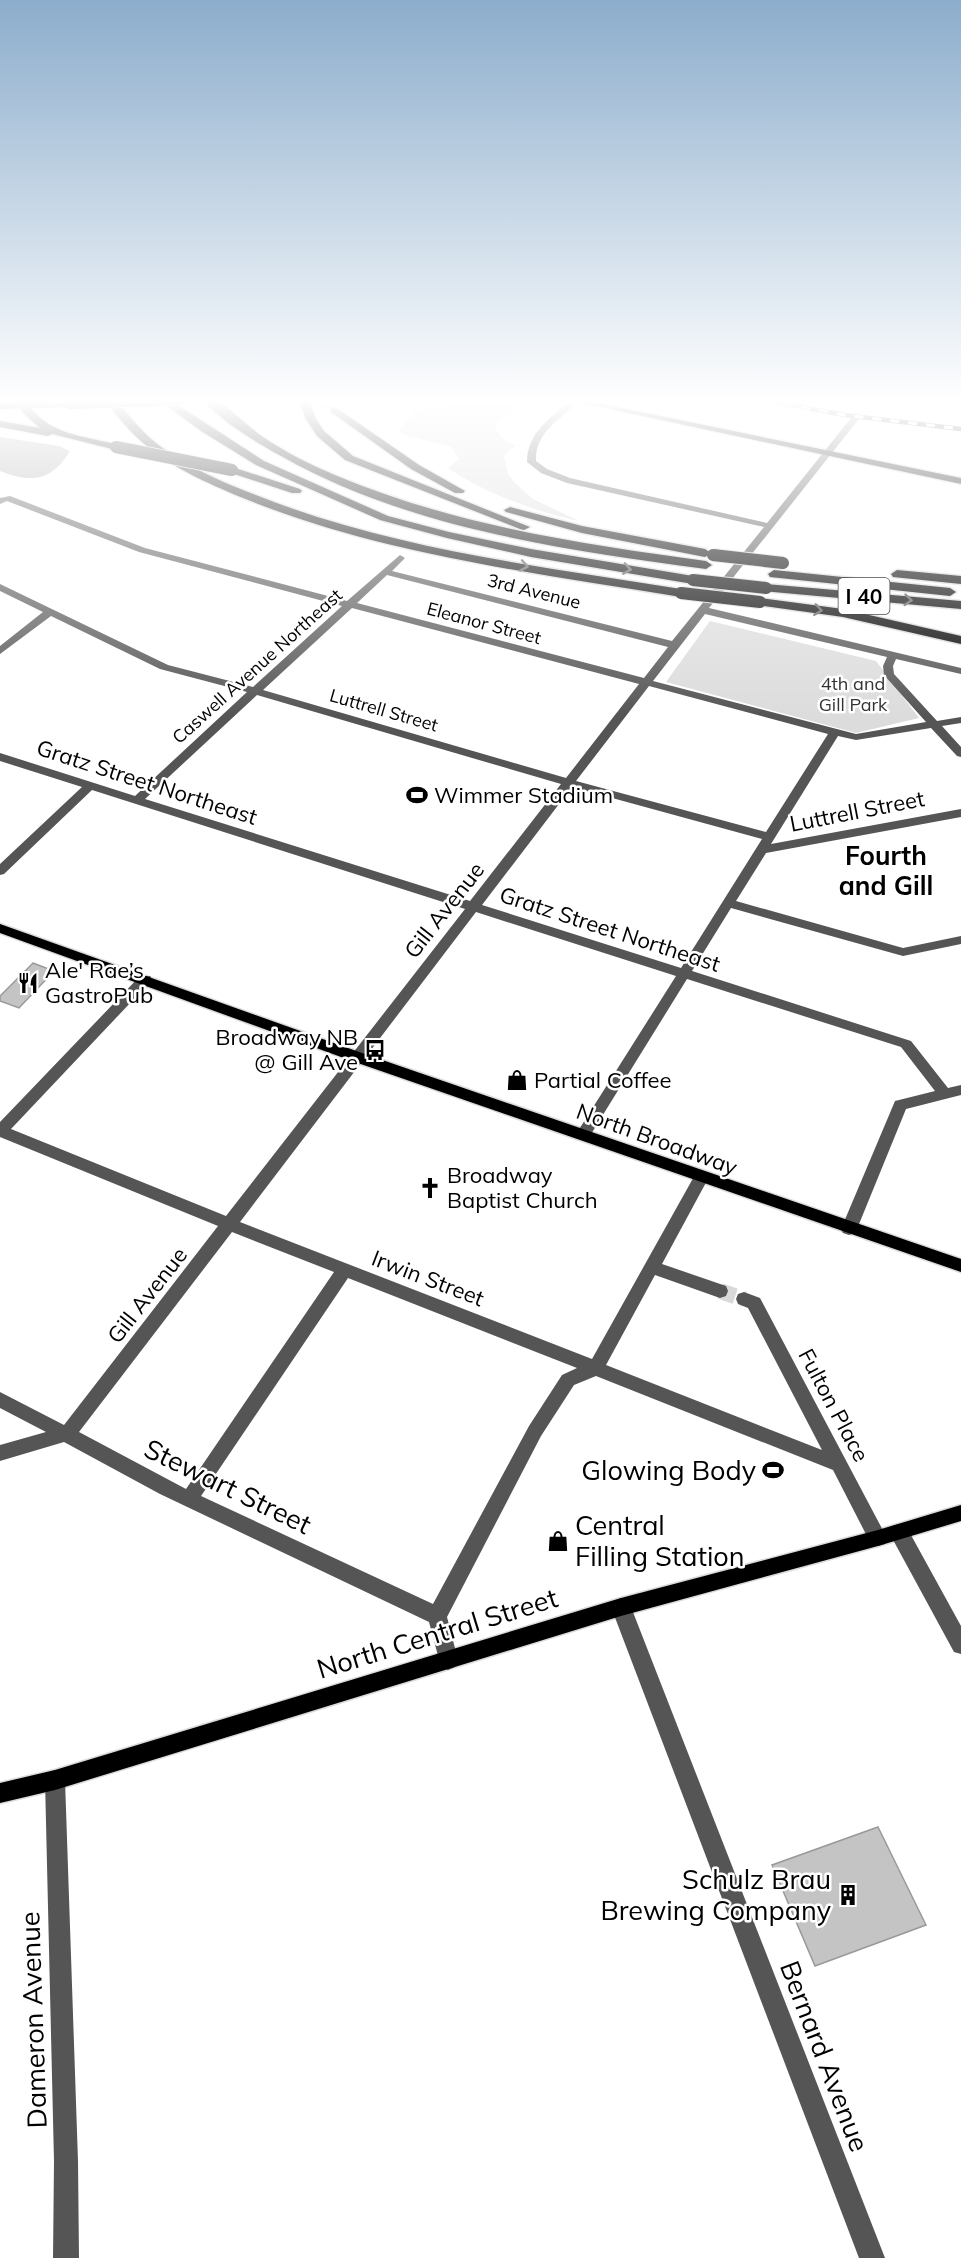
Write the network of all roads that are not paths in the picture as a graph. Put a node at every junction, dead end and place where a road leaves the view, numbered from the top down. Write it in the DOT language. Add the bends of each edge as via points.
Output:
graph roads {
  1 [pos="18,505"];
  2 [pos="271,505"];
  3 [pos="344,505"];
  4 [pos="356,505"];
  5 [pos="405,505"];
  6 [pos="468,505"];
  7 [pos="494,505"];
  8 [pos="679,505"];
  9 [pos="786,505"];
  10 [pos="384,518"];
  11 [pos="770,526"];
  12 [pos="400,558"];
  13 [pos="710,560"];
  14 [pos="672,561"];
  15 [pos="385,572"];
  16 [pos="961,580"];
  17 [pos="0,587"];
  18 [pos="961,593"];
  19 [pos="961,605"];
  20 [pos="350,606"];
  21 [pos="703,610"];
  22 [pos="50,612"];
  23 [pos="961,640"];
  24 [pos="675,645"];
  25 [pos="0,651"];
  26 [pos="893,654"];
  27 [pos="961,671"];
  28 [pos="646,684"];
  29 [pos="255,691"];
  30 [pos="961,720"];
  31 [pos="935,725"];
  32 [pos="835,732"];
  33 [pos="961,754"];
  34 [pos="0,757"];
  35 [pos="569,783"];
  36 [pos="90,786"];
  37 [pos="137,801"];
  38 [pos="961,813"];
  39 [pos="770,837"];
  40 [pos="762,850"];
  41 [pos="0,871"];
  42 [pos="728,903"];
  43 [pos="473,907"];
  44 [pos="0,928"];
  45 [pos="961,940"];
  46 [pos="684,974"];
  47 [pos="145,979"];
  48 [pos="357,1058"];
  49 [pos="961,1090"];
  50 [pos="945,1094"];
  51 [pos="0,1131"];
  52 [pos="583,1135"];
  53 [pos="701,1177"];
  54 [pos="229,1224"];
  55 [pos="849,1229"];
  56 [pos="961,1266"];
  57 [pos="652,1267"];
  58 [pos="344,1270"];
  59 [pos="720,1291"];
  60 [pos="744,1299"];
  61 [pos="596,1368"];
  62 [pos="0,1399"];
  63 [pos="67,1434"];
  64 [pos="0,1453"];
  65 [pos="841,1464"];
  66 [pos="189,1499"];
  67 [pos="961,1513"];
  68 [pos="899,1532"];
  69 [pos="878,1538"];
  70 [pos="621,1607"];
  71 [pos="436,1616"];
  72 [pos="961,1645"];
  73 [pos="448,1660"];
  74 [pos="55,1780"];
  75 [pos="0,1793"];
  76 [pos="66,2258"];
  77 [pos="872,2258"];
  1 -- 20 [label="street, Eleanor Street" via="142,550"];
  2 -- 23 [label="highway, one-way, bridge" via="301,517 451,554 681,593 843,613"];
  3 -- 10 [label="highway, bridge"];
  4 -- 10 [label="highway, I 40"];
  5 -- 14 [label="highway, I 40" via="543,541"];
  6 -- 14 [label="highway" via="522,527"];
  7 -- 13 [label="highway" via="554,525"];
  8 -- 11 [label="street"];
  9 -- 11 [label="street, Gill Avenue"];
  10 -- 19 [label="highway, I 40, one-way, bridge" via="531,553 693,580"];
  11 -- 21 [label="street, Gill Avenue"];
  12 -- 15 [label="street, Caswell Avenue Northeast"];
  13 -- 14 [label="highway, I 40"];
  13 -- 16 [label="highway, bridge"];
  13 -- 18 [label="highway, I 40" via="774,574"];
  15 -- 20 [label="street, Caswell Avenue Northeast"];
  15 -- 24 [label="street, 3rd Avenue"];
  17 -- 22 [label="street, Luttrell Street"];
  20 -- 28 [label="street, Eleanor Street"];
  20 -- 29 [label="street, Caswell Avenue Northeast"];
  21 -- 24 [label="street, Gill Avenue"];
  21 -- 26 [label="street"];
  22 -- 25 [label="street"];
  22 -- 29 [label="street, Luttrell Street" via="164,667"];
  24 -- 28 [label="street, Gill Avenue"];
  26 -- 27 [label="street"];
  26 -- 31 [label="street" via="889,675"];
  28 -- 32 [label="street, Eleanor Street"];
  28 -- 35 [label="street, Gill Avenue"];
  29 -- 35 [label="street, Luttrell Street"];
  29 -- 37 [label="street, Caswell Avenue Northeast"];
  30 -- 31 [label="street, Eleanor Street"];
  31 -- 32 [label="street, Eleanor Street" via="856,737"];
  31 -- 33 [label="street"];
  32 -- 39 [label="street"];
  34 -- 36 [label="street, Gratz Street Northeast"];
  35 -- 39 [label="street, Luttrell Street"];
  35 -- 43 [label="street, Gill Avenue"];
  36 -- 37 [label="street, Gratz Street Northeast"];
  36 -- 41 [label="street"];
  37 -- 43 [label="street, Gratz Street Northeast"];
  38 -- 40 [label="street, Luttrell Street"];
  39 -- 40 [label="street"];
  40 -- 42 [label="street"];
  42 -- 45 [label="street" via="903,952"];
  42 -- 46 [label="street"];
  43 -- 46 [label="street, Gratz Street Northeast"];
  43 -- 48 [label="street, Gill Avenue"];
  44 -- 47 [label="main road, North Broadway"];
  46 -- 50 [label="street, Gratz Street Northeast" via="906,1044"];
  46 -- 52 [label="street"];
  47 -- 48 [label="main road, North Broadway"];
  47 -- 51 [label="street"];
  48 -- 52 [label="main road, North Broadway"];
  48 -- 54 [label="street, Gill Avenue"];
  49 -- 50 [label="street"];
  50 -- 55 [label="street" via="900,1105"];
  51 -- 54 [label="street, Irwin Street"];
  52 -- 53 [label="main road, North Broadway"];
  53 -- 55 [label="main road, North Broadway"];
  53 -- 57 [label="street"];
  54 -- 58 [label="street, Irwin Street"];
  54 -- 63 [label="street, Gill Avenue"];
  55 -- 56 [label="main road, North Broadway"];
  57 -- 59 [label="street"];
  57 -- 61 [label="street"];
  58 -- 61 [label="street, Irwin Street"];
  58 -- 66 [label="street"];
  60 -- 65 [label="street, Fulton Place" via="754,1303"];
  61 -- 65 [label="street, Irwin Street"];
  61 -- 71 [label="street" via="568,1380 535,1431"];
  62 -- 63 [label="street, Stewart Street"];
  63 -- 64 [label="street"];
  63 -- 66 [label="street, Stewart Street"];
  65 -- 69 [label="street, Fulton Place"];
  66 -- 71 [label="street, Stewart Street"];
  67 -- 68 [label="main road, North Central Street"];
  68 -- 69 [label="main road, North Central Street"];
  68 -- 72 [label="street"];
  69 -- 70 [label="main road, North Central Street"];
  70 -- 73 [label="main road, North Central Street"];
  70 -- 77 [label="street, Bernard Avenue"];
  71 -- 73 [label="street"];
  73 -- 74 [label="main road, North Central Street"];
  74 -- 75 [label="main road, North Central Street"];
  74 -- 76 [label="street, Dameron Avenue"];
}
